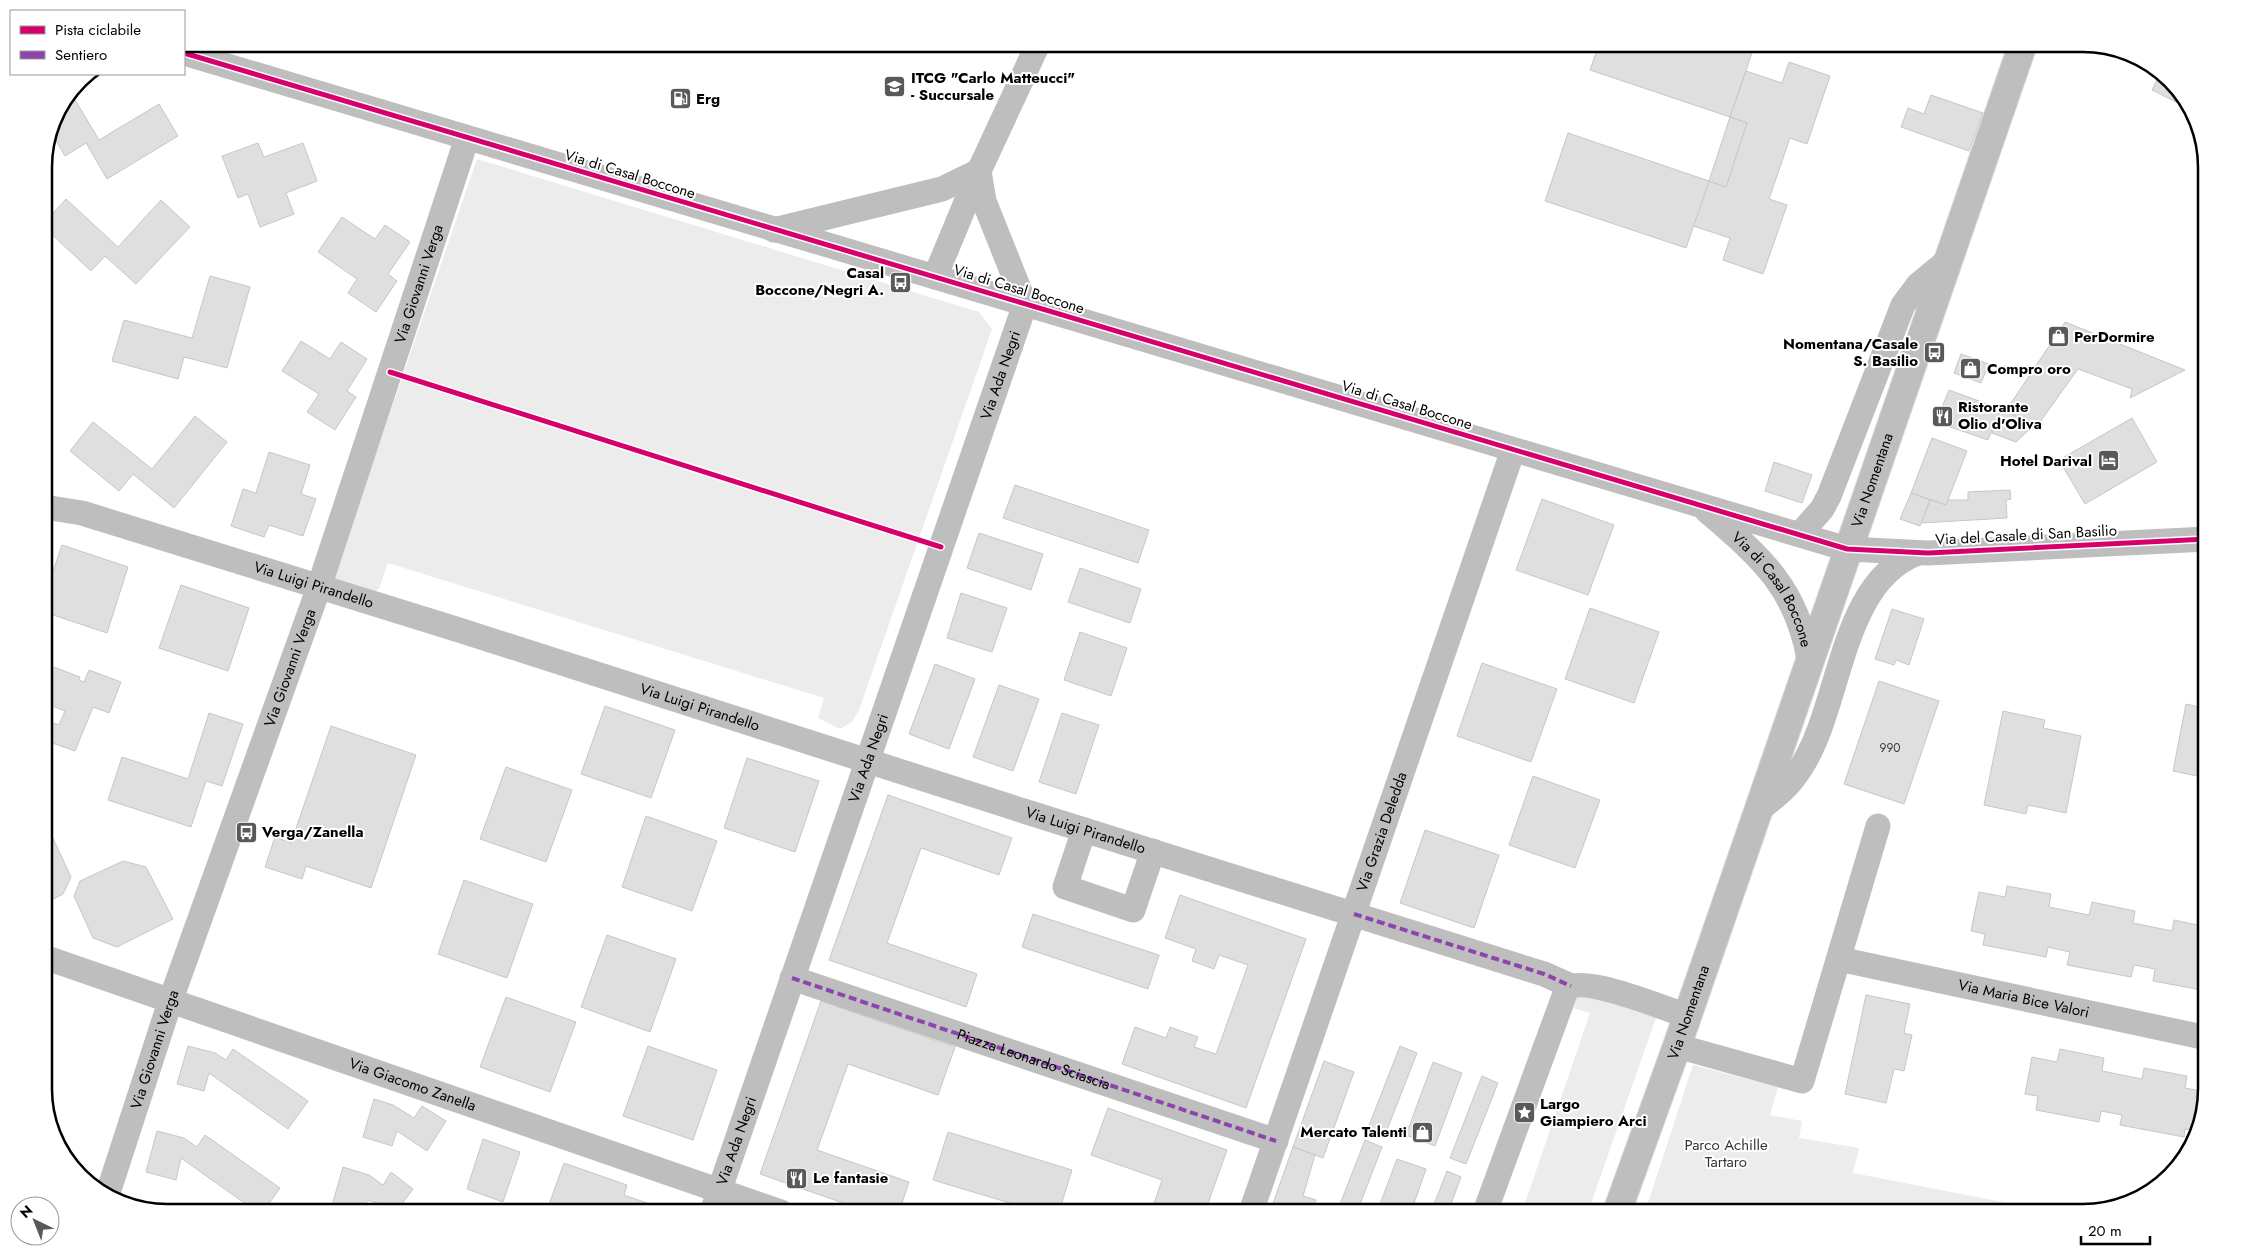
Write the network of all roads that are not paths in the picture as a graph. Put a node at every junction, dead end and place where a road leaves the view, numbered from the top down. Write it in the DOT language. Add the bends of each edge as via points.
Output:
graph roads {
  1 [pos="1034,52"];
  2 [pos="2020,52"];
  3 [pos="185,53"];
  4 [pos="467,138"];
  5 [pos="980,171"];
  6 [pos="774,230"];
  7 [pos="1947,262"];
  8 [pos="935,277"];
  9 [pos="1024,304"];
  10 [pos="1513,450"];
  11 [pos="1701,506"];
  12 [pos="53,508"];
  13 [pos="1800,534"];
  14 [pos="2198,539"];
  15 [pos="1847,549"];
  16 [pos="1918,553"];
  17 [pos="319,587"];
  18 [pos="1809,659"];
  19 [pos="866,760"];
  20 [pos="1757,811"];
  21 [pos="1878,826"];
  22 [pos="1084,830"];
  23 [pos="1153,851"];
  24 [pos="1354,914"];
  25 [pos="1839,959"];
  26 [pos="53,960"];
  27 [pos="792,978"];
  28 [pos="1571,986"];
  29 [pos="170,1002"];
  30 [pos="1687,1016"];
  31 [pos="2198,1036"];
  32 [pos="1677,1046"];
  33 [pos="1276,1141"];
  34 [pos="110,1188"];
  35 [pos="715,1201"];
  36 [pos="733,1204"];
  37 [pos="1254,1204"];
  38 [pos="1488,1204"];
  39 [pos="1620,1204"];
  1 -- 5 [label="street"];
  2 -- 7 [label="main road, Via Nomentana"];
  3 -- 4 [label="street, Via di Casal Boccone"];
  4 -- 6 [label="street, Via di Casal Boccone"];
  4 -- 17 [label="street, Via Giovanni Verga"];
  5 -- 6 [label="street" via="942,189"];
  5 -- 8 [label="street"];
  5 -- 9 [label="street" via="984,202"];
  6 -- 8 [label="street, Via di Casal Boccone"];
  7 -- 13 [label="street" via="1907,297 1826,503"];
  7 -- 15 [label="main road, Via Nomentana"];
  8 -- 9 [label="street, Via di Casal Boccone"];
  9 -- 10 [label="street, Via di Casal Boccone"];
  9 -- 19 [label="street, Via Ada Negri"];
  10 -- 11 [label="street, Via di Casal Boccone"];
  10 -- 24 [label="street, Via Grazia Deledda"];
  11 -- 13 [label="street, Via di Casal Boccone"];
  11 -- 18 [label="street, Via di Casal Boccone" via="1748,547 1776,577 1800,621"];
  12 -- 17 [label="street, Via Luigi Pirandello" via="82,513"];
  13 -- 15 [label="street, Via di Casal Boccone"];
  14 -- 16 [label="street, Via del Casale di San Basilio"];
  15 -- 16 [label="street, Via del Casale di San Basilio"];
  15 -- 18 [label="main road, Via Nomentana"];
  16 -- 20 [label="street" via="1902,559 1888,570 1868,595 1809,755 1790,783"];
  17 -- 19 [label="street, Via Luigi Pirandello"];
  17 -- 29 [label="street, Via Giovanni Verga"];
  18 -- 20 [label="main road, Via Nomentana"];
  19 -- 22 [label="street, Via Luigi Pirandello"];
  19 -- 27 [label="street, Via Ada Negri"];
  20 -- 30 [label="main road, Via Nomentana"];
  21 -- 25 [label="street"];
  22 -- 23 [label="street, Via Luigi Pirandello"];
  22 -- 23 [label="street" via="1065,887 1134,910"];
  23 -- 24 [label="street, Via Luigi Pirandello"];
  24 -- 28 [label="street, Via Luigi Pirandello" via="1544,974"];
  24 -- 33 [label="street, Via Grazia Deledda"];
  25 -- 31 [label="street, Via Maria Bice Valori"];
  25 -- 32 [label="street" via="1802,1081"];
  26 -- 29 [label="street, Via Giacomo Zanella"];
  27 -- 33 [label="street, Piazza Leonardo Sciascia"];
  27 -- 35 [label="street, Via Ada Negri"];
  28 -- 30 [label="street" via="1607,989"];
  28 -- 38 [label="street" via="1564,994"];
  29 -- 34 [label="street, Via Giovanni Verga"];
  29 -- 35 [label="street, Via Giacomo Zanella" via="580,1144"];
  30 -- 32 [label="main road, Via Nomentana"];
  32 -- 39 [label="main road, Via Nomentana"];
  33 -- 37 [label="street, Via Grazia Deledda"];
  35 -- 36 [label="street, Via Giacomo Zanella"];
}
